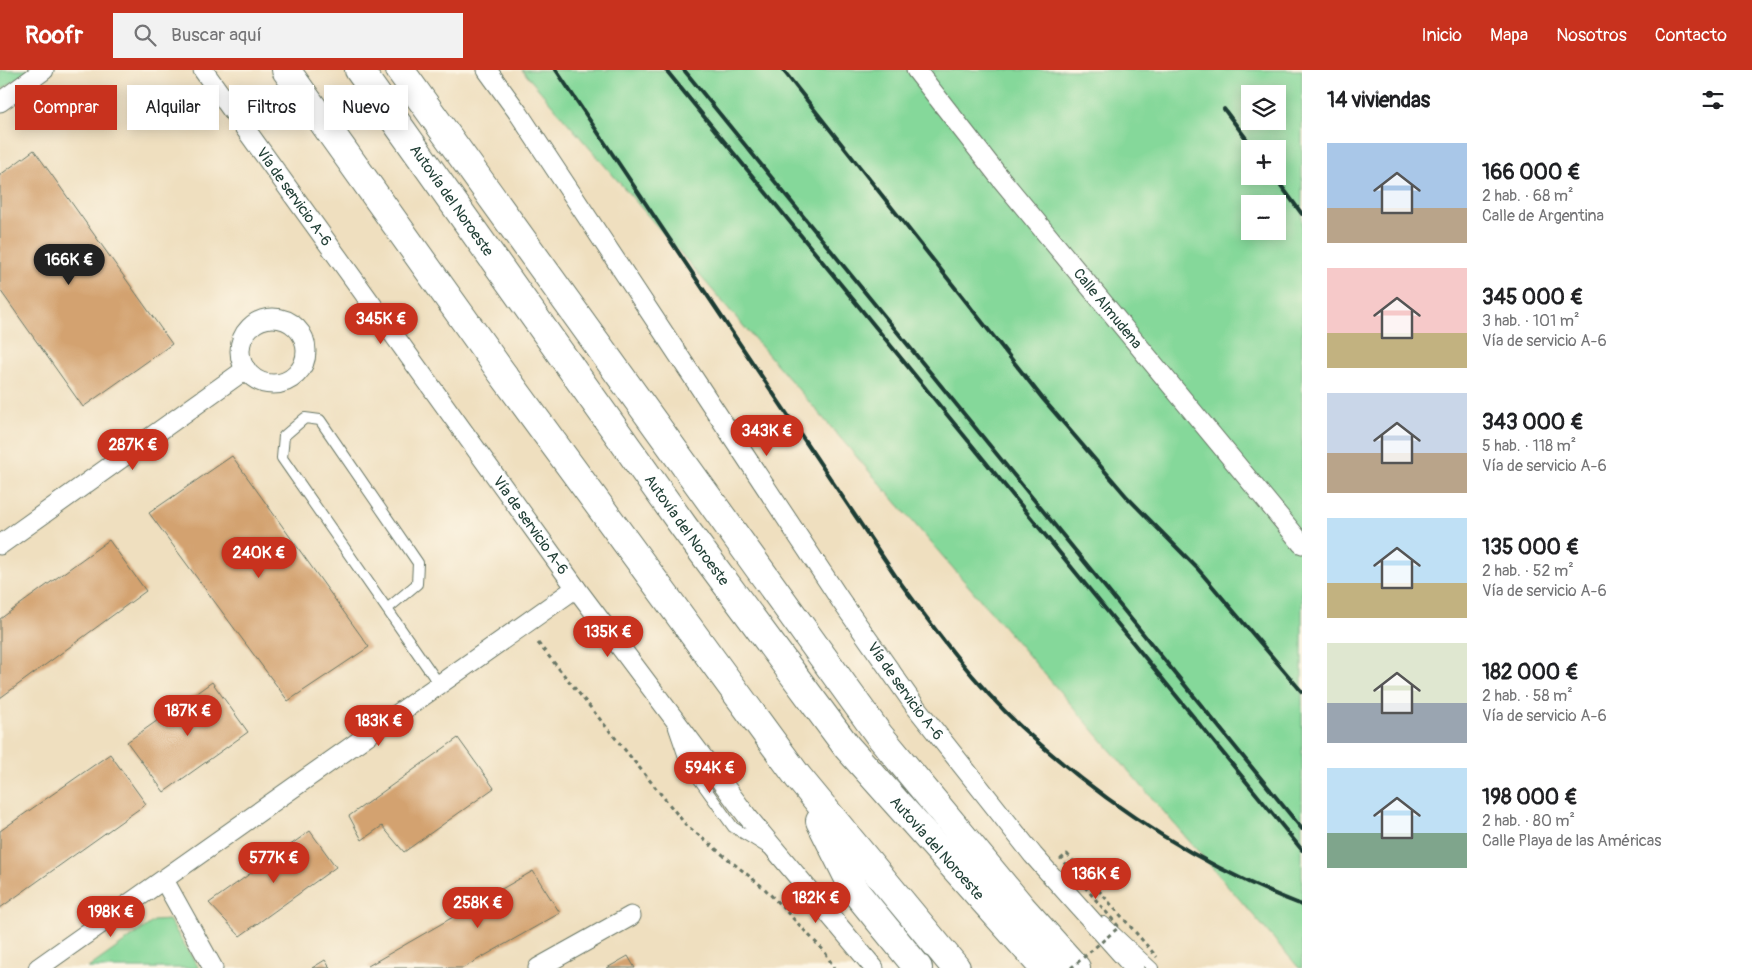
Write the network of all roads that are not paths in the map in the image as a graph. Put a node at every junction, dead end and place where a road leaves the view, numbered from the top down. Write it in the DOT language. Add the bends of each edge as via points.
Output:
graph roads {
  1 [pos="198,70"];
  2 [pos="286,70"];
  3 [pos="359,70"];
  4 [pos="400,70"];
  5 [pos="487,70"];
  6 [pos="916,70"];
  7 [pos="38,71"];
  8 [pos="208,76"];
  9 [pos="0,102"];
  10 [pos="246,369"];
  11 [pos="1302,544"];
  12 [pos="0,545"];
  13 [pos="576,588"];
  14 [pos="387,609"];
  15 [pos="439,684"];
  16 [pos="798,777"];
  17 [pos="1033,855"];
  18 [pos="164,880"];
  19 [pos="631,916"];
  20 [pos="38,968"];
  21 [pos="214,968"];
  22 [pos="538,968"];
  23 [pos="874,968"];
  24 [pos="918,968"];
  25 [pos="956,968"];
  26 [pos="1044,968"];
  27 [pos="1076,968"];
  28 [pos="1134,968"];
  29 [pos="1153,968"];
  1 -- 8 [label="street, Vía de servicio A-6"];
  2 -- 16 [label="highway" via="502,373"];
  3 -- 26 [label="highway, Autovía del Noroeste" via="684,527 847,747"];
  4 -- 27 [label="highway" via="879,735"];
  5 -- 17 [label="street, Vía de servicio A-6" via="841,601 915,706"];
  6 -- 11 [label="street, Calle Almudena" via="997,174"];
  7 -- 9 [label="street"];
  8 -- 13 [label="street, Vía de servicio A-6"];
  10 -- 12 [label="street"];
  13 -- 15 [label="street"];
  13 -- 23 [label="street, Vía de servicio A-6" via="747,816"];
  14 -- 14 [label="lane" via="282,458 284,436 305,418 320,420 418,563 417,584"];
  14 -- 15 [label="lane"];
  15 -- 18 [label="street"];
  16 -- 24 [label="highway" via="855,891"];
  16 -- 25 [label="highway"];
  17 -- 28 [label="street, Vía de servicio A-6"];
  17 -- 29 [label="lane"];
  18 -- 20 [label="street"];
  18 -- 21 [label="street"];
  19 -- 22 [label="street"];
}
